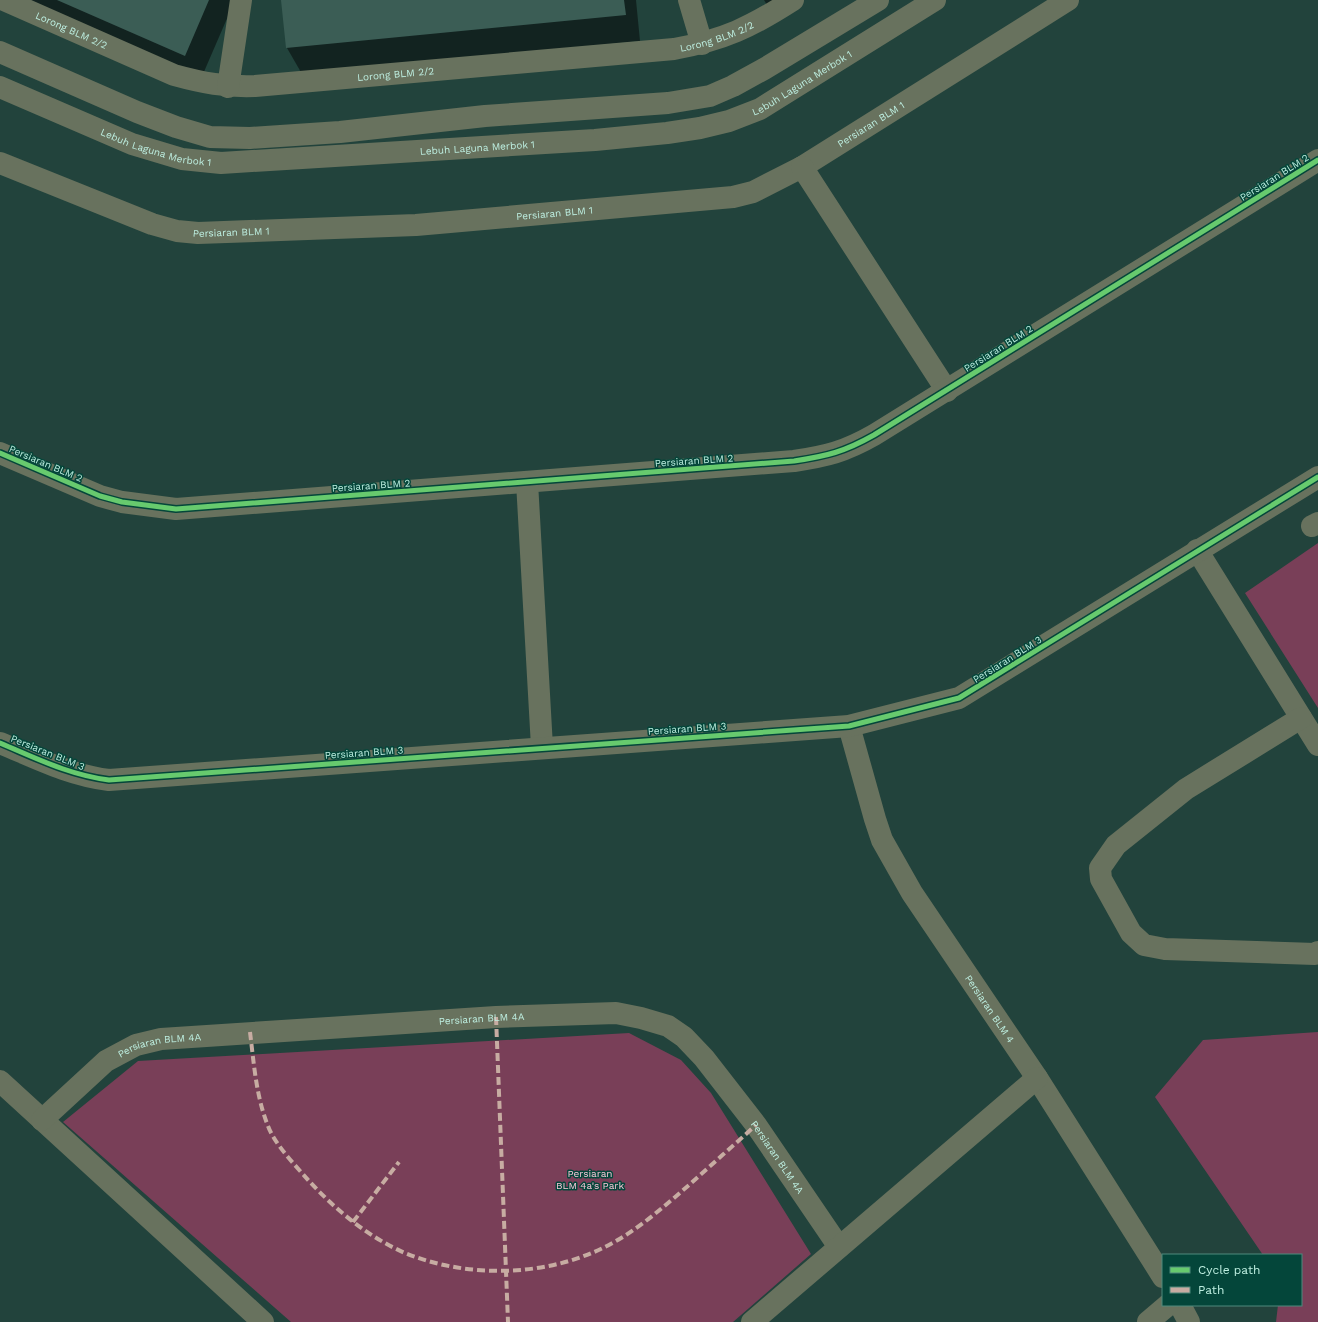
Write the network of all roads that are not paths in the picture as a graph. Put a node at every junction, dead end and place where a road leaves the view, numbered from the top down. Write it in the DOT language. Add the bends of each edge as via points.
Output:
graph roads {
  1 [pos="4,0"];
  2 [pos="242,0"];
  3 [pos="689,0"];
  4 [pos="793,0"];
  5 [pos="878,0"];
  6 [pos="935,0"];
  7 [pos="1068,0"];
  8 [pos="702,44"];
  9 [pos="0,52"];
  10 [pos="0,87"];
  11 [pos="228,87"];
  12 [pos="1318,160"];
  13 [pos="0,163"];
  14 [pos="802,167"];
  15 [pos="947,391"];
  16 [pos="0,453"];
  17 [pos="1318,477"];
  18 [pos="526,482"];
  19 [pos="1197,550"];
  20 [pos="1302,718"];
  21 [pos="849,726"];
  22 [pos="0,743"];
  23 [pos="1318,745"];
  24 [pos="542,747"];
  25 [pos="1318,952"];
  26 [pos="1036,1078"];
  27 [pos="0,1081"];
  28 [pos="42,1120"];
  29 [pos="839,1247"];
  30 [pos="1162,1275"];
  31 [pos="1167,1306"];
  32 [pos="1181,1306"];
  33 [pos="263,1322"];
  34 [pos="752,1322"];
  35 [pos="1148,1322"];
  36 [pos="1189,1322"];
  1 -- 11 [label="street, Lorong BLM 2/2" via="174,75"];
  2 -- 11 [label="street"];
  3 -- 8 [label="street"];
  4 -- 8 [label="street, Lorong BLM 2/2" via="757,23"];
  5 -- 9 [label="street" via="752,76 710,96 668,103 485,116 340,132 250,138 210,137 176,128"];
  6 -- 10 [label="street, Lebuh Laguna Merbok 1" via="760,108 729,121 660,134 221,163 182,159 132,144"];
  7 -- 14 [label="street, Persiaran BLM 1"];
  8 -- 11 [label="street, Lorong BLM 2/2" via="620,55"];
  12 -- 15 [label="street, Persiaran BLM 2"];
  13 -- 14 [label="street, Persiaran BLM 1" via="152,224 177,231 198,233 416,224 733,196 753,192"];
  14 -- 15 [label="street"];
  15 -- 18 [label="street, Persiaran BLM 2" via="850,448 826,456 794,461"];
  16 -- 18 [label="street, Persiaran BLM 2" via="100,496 122,502 176,509"];
  17 -- 19 [label="street, Persiaran BLM 3"];
  18 -- 24 [label="street"];
  19 -- 20 [label="street"];
  19 -- 21 [label="street, Persiaran BLM 3" via="959,698"];
  20 -- 23 [label="street"];
  20 -- 25 [label="street" via="1186,789 1116,845 1100,868 1101,879 1131,933 1144,945 1165,949 1228,952"];
  21 -- 24 [label="street, Persiaran BLM 3"];
  21 -- 26 [label="street, Persiaran BLM 4" via="882,840 940,938"];
  22 -- 24 [label="street, Persiaran BLM 3" via="60,769 86,777 109,780"];
  26 -- 29 [label="street"];
  26 -- 30 [label="street, Persiaran BLM 4"];
  27 -- 28 [label="street"];
  28 -- 29 [label="street, Persiaran BLM 4A" via="106,1061 136,1044 161,1039 496,1017 616,1013 668,1026 684,1037 704,1058 756,1126"];
  28 -- 33 [label="street"];
  29 -- 34 [label="street"];
  31 -- 35 [label="street"];
  32 -- 36 [label="street"];
}
